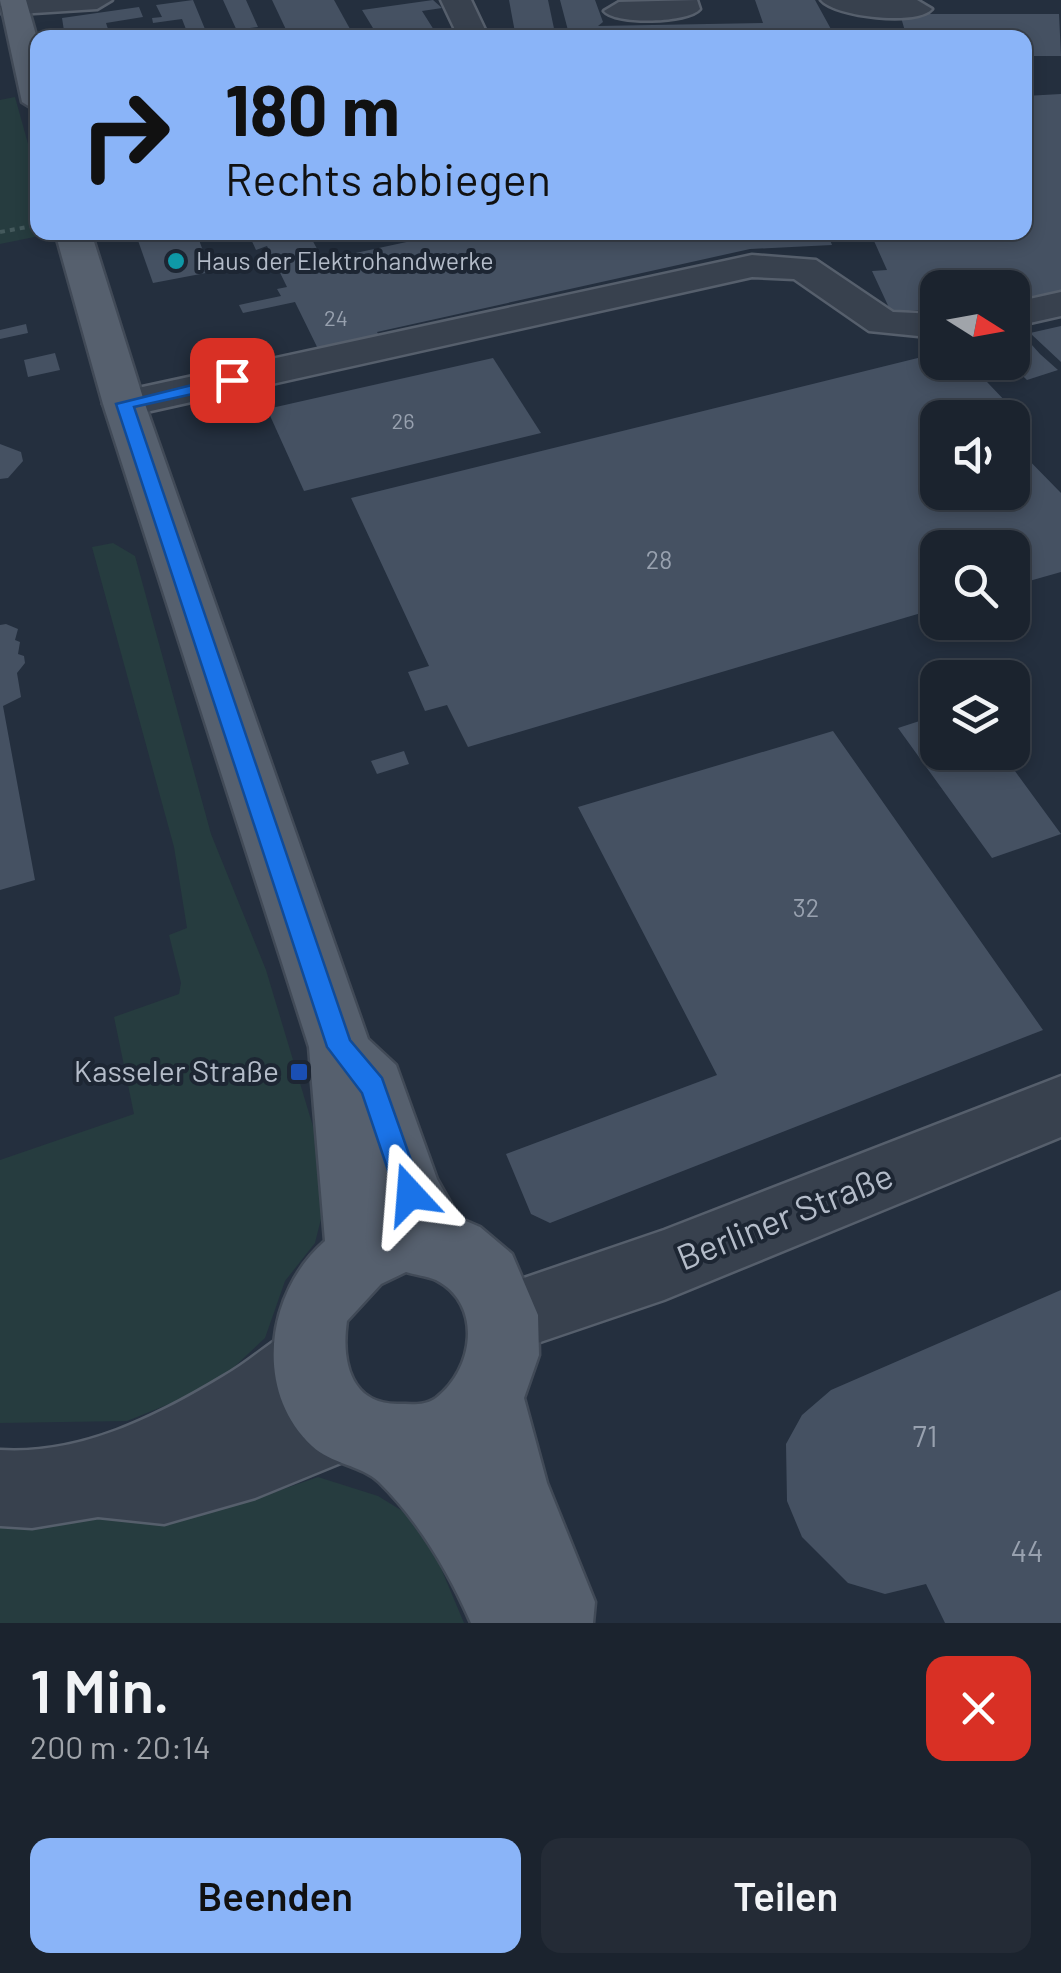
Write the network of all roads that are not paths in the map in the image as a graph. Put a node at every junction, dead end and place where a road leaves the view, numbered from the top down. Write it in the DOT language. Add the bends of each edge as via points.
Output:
graph roads {
  1 [pos="97,0"];
  2 [pos="456,0"];
  3 [pos="682,0"];
  4 [pos="836,0"];
  5 [pos="12,5"];
  6 [pos="917,9"];
  7 [pos="619,11"];
  8 [pos="470,30"];
  9 [pos="30,72"];
  10 [pos="75,240"];
  11 [pos="1061,304"];
  12 [pos="1030,311"];
  13 [pos="920,325"];
  14 [pos="124,404"];
  15 [pos="340,1047"];
  16 [pos="1061,1106"];
  17 [pos="434,1240"];
  18 [pos="360,1253"];
  19 [pos="505,1318"];
  20 [pos="308,1358"];
  21 [pos="487,1398"];
  22 [pos="370,1435"];
  23 [pos="98,1479"];
  24 [pos="0,1488"];
  25 [pos="512,1623"];
  26 [pos="554,1623"];
  1 -- 5 [label="street"];
  2 -- 8 [label="street"];
  3 -- 7 [label="street" via="685,9"];
  4 -- 6 [label="street"];
  5 -- 9 [label="main road"];
  10 -- 14 [label="main road"];
  11 -- 12 [label="street"];
  13 -- 14 [label="street" via="883,323 803,268 752,266"];
  14 -- 15 [label="main road"];
  15 -- 17 [label="main road" via="372,1086 410,1194"];
  15 -- 18 [label="main road"];
  16 -- 19 [label="street, Berliner Straße" via="664,1265"];
  17 -- 18 [label="main road" via="406,1238"];
  17 -- 19 [label="main road" via="476,1264"];
  18 -- 20 [label="main road" via="318,1299"];
  19 -- 21 [label="main road" via="502,1366"];
  20 -- 22 [label="main road" via="314,1386"];
  20 -- 23 [label="street" via="251,1402"];
  21 -- 22 [label="main road" via="434,1440"];
  21 -- 26 [label="main road" via="509,1483 555,1602"];
  22 -- 23 [label="street" via="164,1486"];
  22 -- 25 [label="main road" via="445,1497 488,1565"];
  23 -- 24 [label="street"];
}
